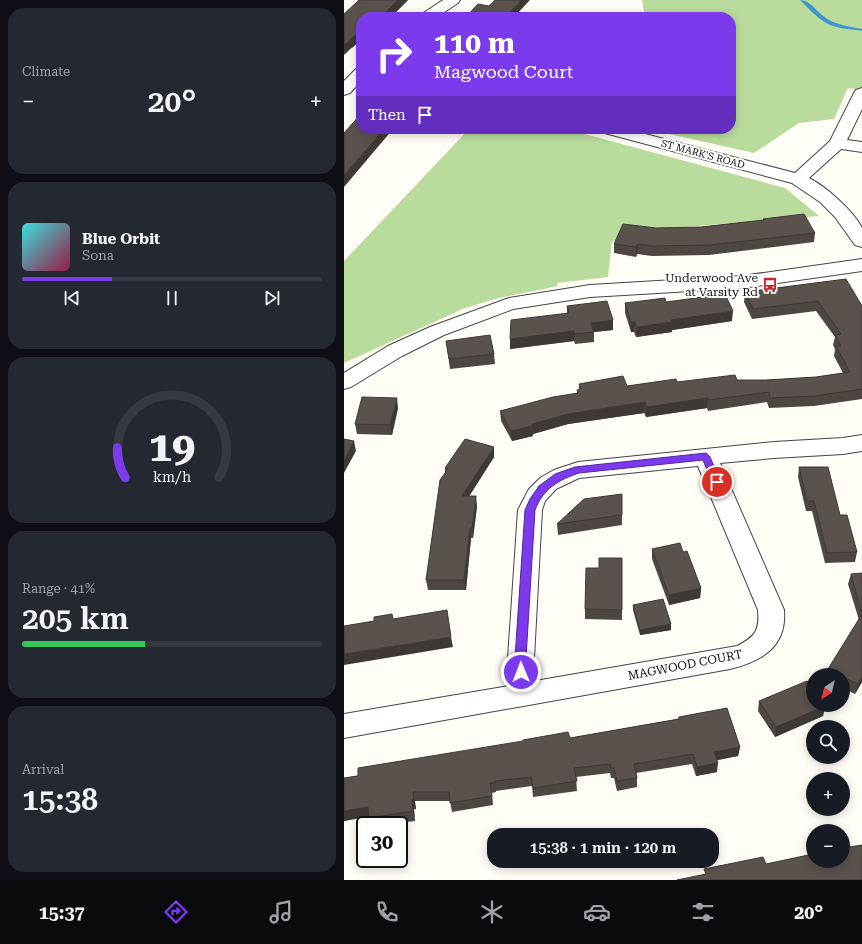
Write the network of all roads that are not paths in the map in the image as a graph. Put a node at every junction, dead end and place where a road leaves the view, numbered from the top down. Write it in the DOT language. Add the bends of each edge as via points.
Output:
graph roads {
  1 [pos="453,0"];
  2 [pos="435,12"];
  3 [pos="356,71"];
  4 [pos="344,90"];
  5 [pos="862,93"];
  6 [pos="627,134"];
  7 [pos="837,143"];
  8 [pos="862,147"];
  9 [pos="798,179"];
  10 [pos="862,241"];
  11 [pos="862,265"];
  12 [pos="344,382"];
  13 [pos="862,443"];
  14 [pos="706,457"];
  15 [pos="524,694"];
  16 [pos="344,726"];
  1 -- 2 [label="street"];
  3 -- 4 [label="street"];
  5 -- 7 [label="street"];
  6 -- 9 [label="street, ST MARK'S ROAD"];
  7 -- 8 [label="street"];
  7 -- 9 [label="street"];
  9 -- 10 [label="street, ST MARK'S ROAD" via="828,198"];
  11 -- 12 [label="street" via="742,282 590,291 510,304 437,330 395,351"];
  13 -- 14 [label="street"];
  14 -- 15 [label="street" via="578,470 558,476 538,493 530,510 521,658"];
  14 -- 15 [label="street, MAGWOOD COURT" via="771,610 772,622 766,639 751,652 738,657"];
  15 -- 16 [label="street, MAGWOOD COURT"];
}
